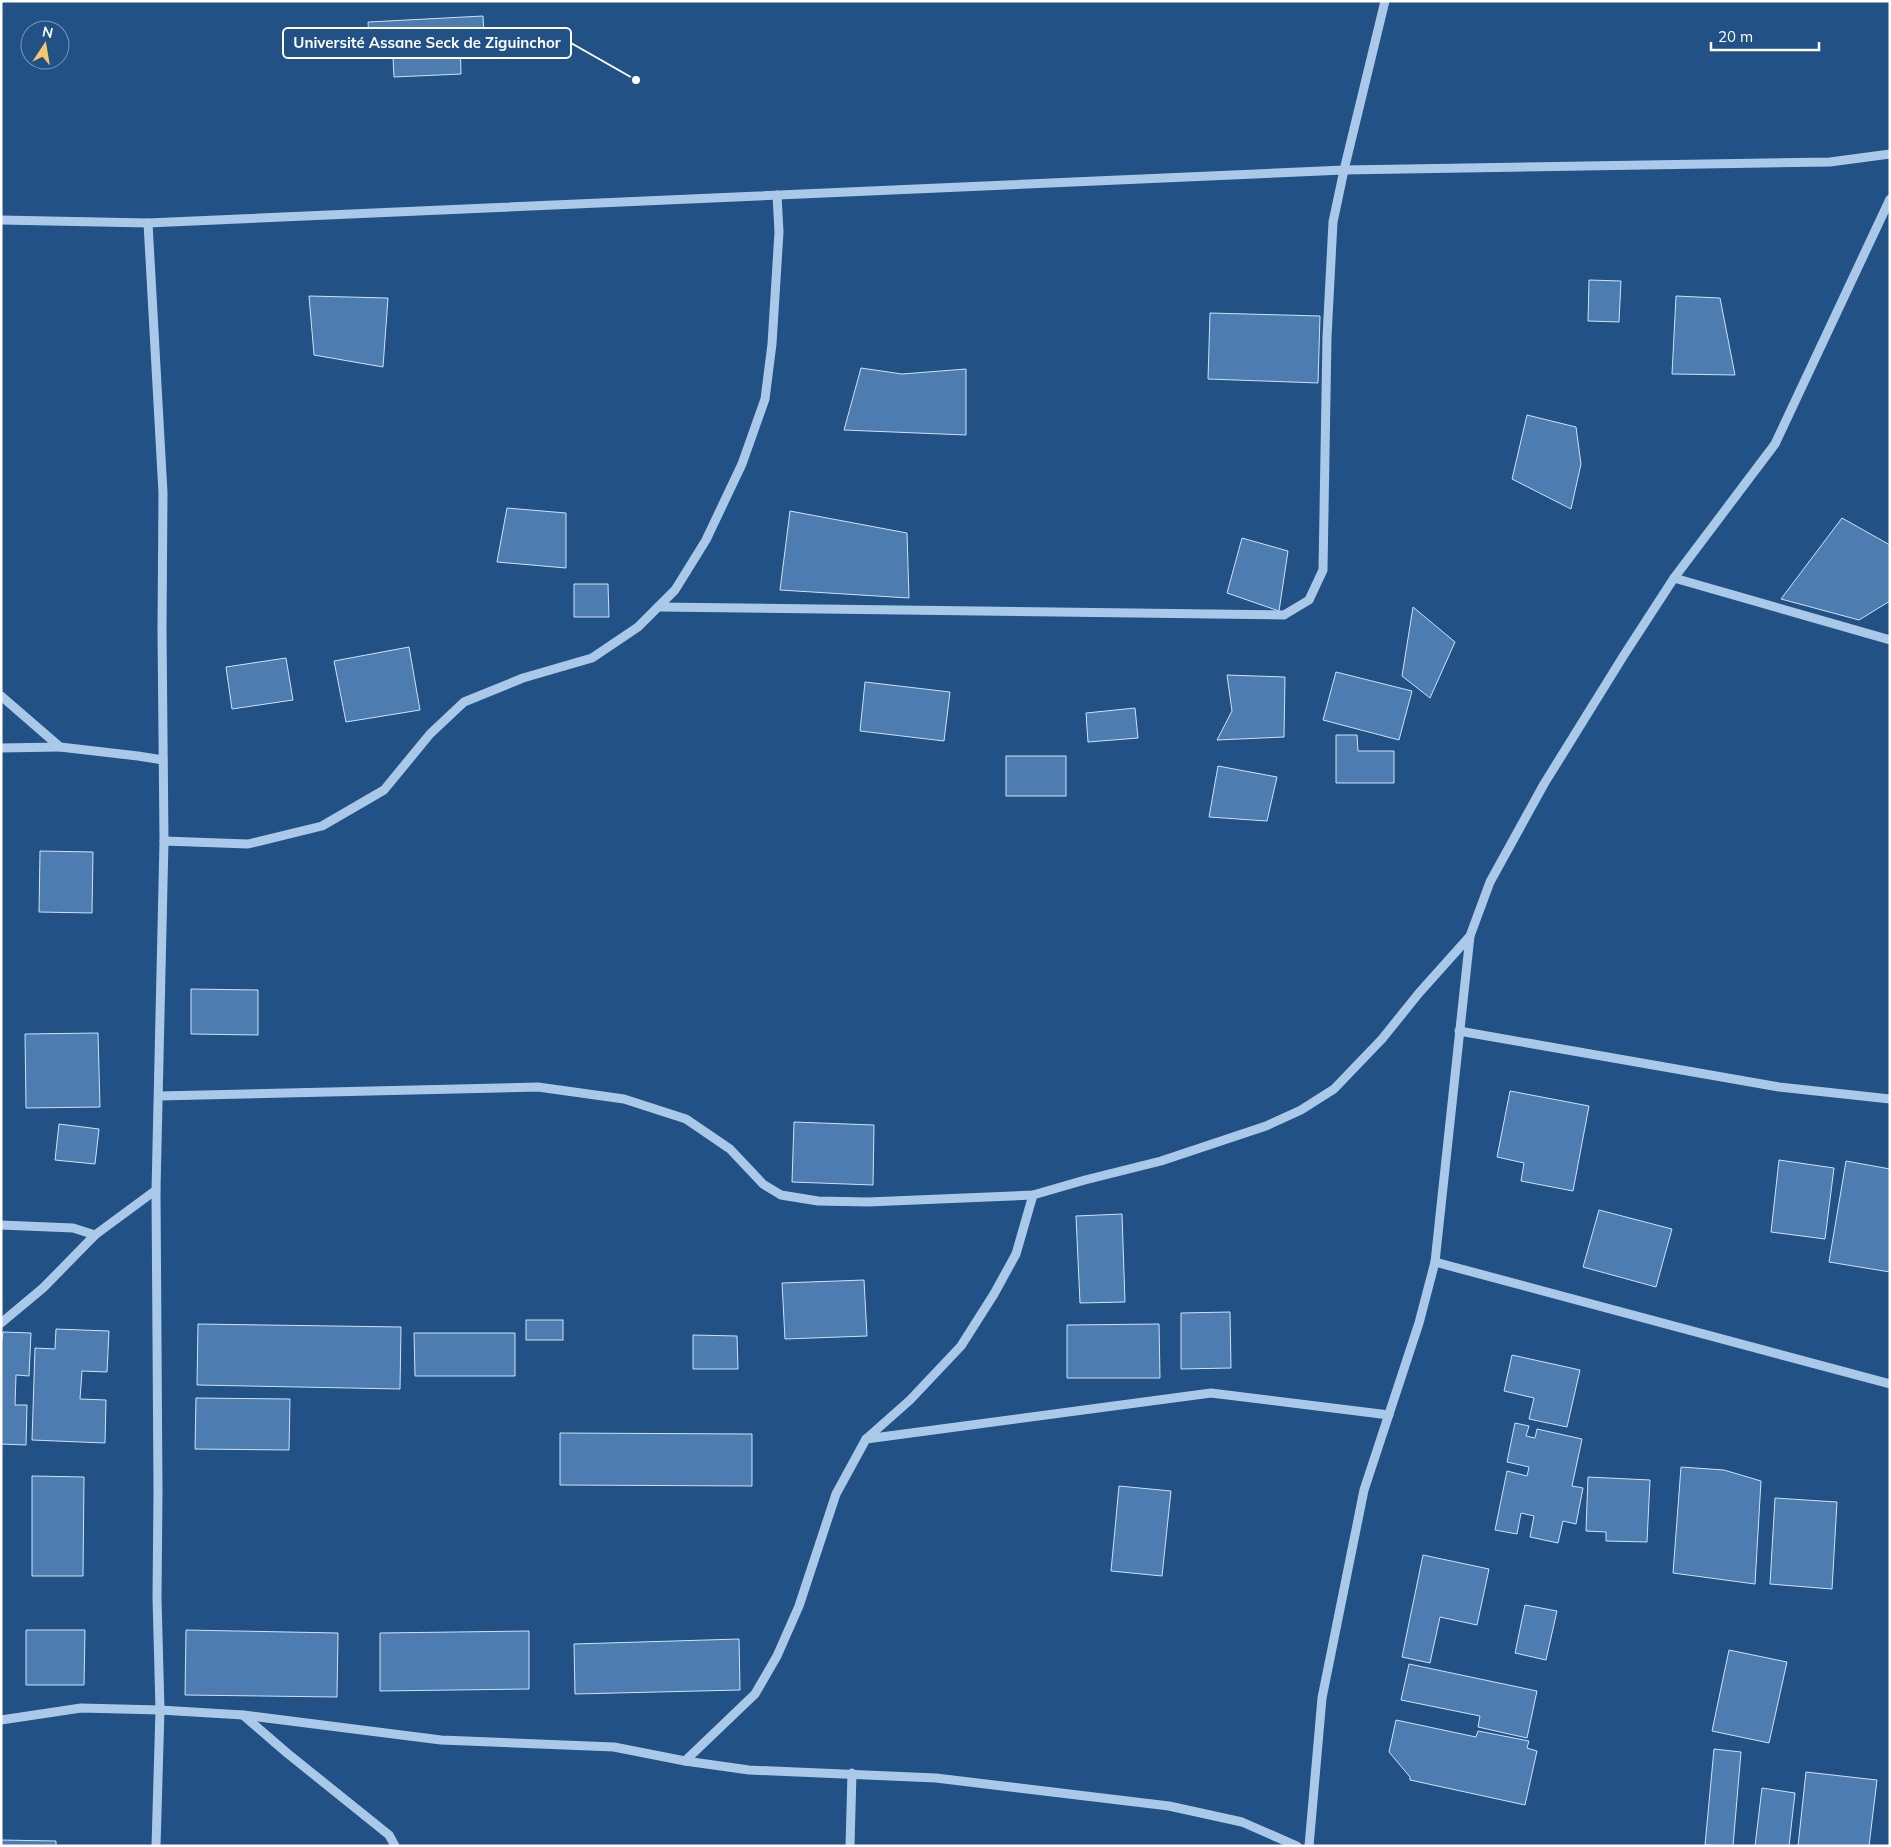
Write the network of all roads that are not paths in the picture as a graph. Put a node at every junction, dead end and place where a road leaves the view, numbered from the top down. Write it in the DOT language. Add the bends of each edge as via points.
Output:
graph roads {
  1 [pos="1385,1"];
  2 [pos="1890,154"];
  3 [pos="1344,170"];
  4 [pos="777,195"];
  5 [pos="1890,198"];
  6 [pos="1,220"];
  7 [pos="148,223"];
  8 [pos="1674,578"];
  9 [pos="658,607"];
  10 [pos="1890,640"];
  11 [pos="1,696"];
  12 [pos="60,747"];
  13 [pos="1,748"];
  14 [pos="163,760"];
  15 [pos="164,840"];
  16 [pos="1470,936"];
  17 [pos="1459,1031"];
  18 [pos="159,1096"];
  19 [pos="1890,1099"];
  20 [pos="156,1190"];
  21 [pos="1033,1196"];
  22 [pos="1,1226"];
  23 [pos="95,1235"];
  24 [pos="1435,1262"];
  25 [pos="1,1323"];
  26 [pos="1890,1384"];
  27 [pos="1389,1415"];
  28 [pos="866,1439"];
  29 [pos="160,1710"];
  30 [pos="243,1715"];
  31 [pos="1,1720"];
  32 [pos="685,1762"];
  33 [pos="852,1773"];
  34 [pos="156,1846"];
  35 [pos="396,1846"];
  36 [pos="850,1846"];
  37 [pos="1297,1846"];
  38 [pos="1309,1846"];
  1 -- 3 [label="street"];
  2 -- 3 [label="street" via="1830,162"];
  3 -- 4 [label="street"];
  3 -- 9 [label="street" via="1333,222 1323,570 1309,600 1284,615"];
  4 -- 7 [label="street"];
  4 -- 9 [label="street" via="779,232 765,399 742,464 706,540 676,590"];
  5 -- 8 [label="street" via="1775,444"];
  6 -- 7 [label="street"];
  7 -- 14 [label="street" via="163,493"];
  8 -- 10 [label="street"];
  8 -- 16 [label="street" via="1544,784 1490,882"];
  9 -- 15 [label="street" via="638,627 592,658 523,678 464,702 430,734 384,790 322,826 248,844"];
  11 -- 12 [label="street"];
  12 -- 13 [label="street"];
  12 -- 14 [label="street"];
  14 -- 15 [label="street"];
  15 -- 18 [label="street"];
  16 -- 17 [label="street"];
  16 -- 21 [label="street" via="1382,1039 1334,1089 1302,1110 1266,1126 1161,1160"];
  17 -- 19 [label="street" via="1779,1088"];
  17 -- 24 [label="street"];
  18 -- 20 [label="street"];
  18 -- 21 [label="street" via="538,1087 624,1099 686,1119 730,1149 763,1184 781,1195 818,1201 868,1202"];
  20 -- 23 [label="street"];
  20 -- 29 [label="street"];
  21 -- 28 [label="street" via="1016,1254 961,1346 910,1400"];
  22 -- 23 [label="street" via="74,1228"];
  23 -- 25 [label="street" via="43,1288"];
  24 -- 26 [label="street"];
  24 -- 27 [label="street"];
  27 -- 28 [label="street" via="1211,1393"];
  27 -- 38 [label="street" via="1364,1490 1322,1698"];
  28 -- 32 [label="street" via="836,1494 799,1606 777,1656 755,1694"];
  29 -- 30 [label="street"];
  29 -- 31 [label="street" via="81,1708"];
  29 -- 34 [label="street"];
  30 -- 32 [label="street" via="441,1740 614,1746"];
  30 -- 35 [label="street" via="389,1835"];
  32 -- 33 [label="street" via="749,1770"];
  33 -- 36 [label="street"];
  33 -- 37 [label="street" via="936,1778 1169,1806 1242,1822"];
}
